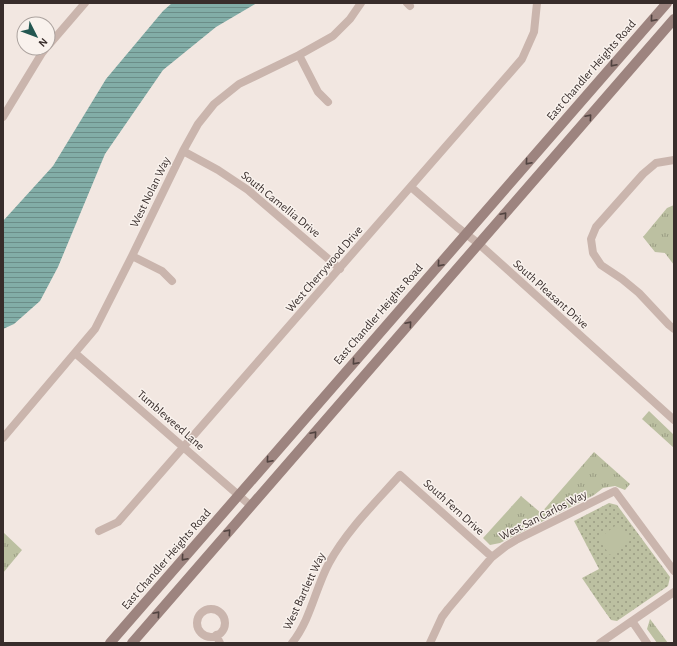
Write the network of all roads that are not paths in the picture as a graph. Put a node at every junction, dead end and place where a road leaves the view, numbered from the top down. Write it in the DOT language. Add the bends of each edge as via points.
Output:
graph roads {
  1 [pos="85,3"];
  2 [pos="361,3"];
  3 [pos="537,3"];
  4 [pos="667,3"];
  5 [pos="674,19"];
  6 [pos="56,37"];
  7 [pos="299,55"];
  8 [pos="40,56"];
  9 [pos="328,102"];
  10 [pos="3,117"];
  11 [pos="183,151"];
  12 [pos="674,160"];
  13 [pos="411,187"];
  14 [pos="465,234"];
  15 [pos="479,244"];
  16 [pos="132,256"];
  17 [pos="340,269"];
  18 [pos="172,281"];
  19 [pos="674,329"];
  20 [pos="75,353"];
  21 [pos="674,420"];
  22 [pos="3,438"];
  23 [pos="184,448"];
  24 [pos="400,475"];
  25 [pos="239,495"];
  26 [pos="251,506"];
  27 [pos="99,531"];
  28 [pos="492,558"];
  29 [pos="674,571"];
  30 [pos="674,592"];
  31 [pos="632,621"];
  32 [pos="110,643"];
  33 [pos="132,643"];
  34 [pos="292,643"];
  35 [pos="430,643"];
  36 [pos="600,643"];
  37 [pos="647,643"];
  1 -- 6 [label="street"];
  2 -- 7 [label="street, West Nolan Way" via="333,36"];
  3 -- 13 [label="street, West Cherrywood Drive" via="534,32 522,59"];
  4 -- 14 [label="main road, East Chandler Heights Road, one-way"];
  15 -- 5 [label="main road, one-way"];
  7 -- 9 [label="street" via="318,92"];
  7 -- 11 [label="street, West Nolan Way" via="239,84 214,104 198,124"];
  8 -- 10 [label="street"];
  11 -- 16 [label="street, West Nolan Way"];
  11 -- 17 [label="street, South Camellia Drive" via="248,190"];
  12 -- 19 [label="street" via="656,163 643,174 596,228 592,239 593,253 600,265 639,293"];
  13 -- 14 [label="street, South Pleasant Drive"];
  13 -- 17 [label="street, West Cherrywood Drive"];
  14 -- 15 [label="street, South Pleasant Drive"];
  14 -- 25 [label="main road, East Chandler Heights Road, one-way"];
  15 -- 21 [label="street, South Pleasant Drive"];
  26 -- 15 [label="main road, one-way"];
  16 -- 18 [label="street" via="162,271"];
  16 -- 20 [label="street, West Nolan Way" via="95,329"];
  17 -- 23 [label="street, West Cherrywood Drive"];
  20 -- 22 [label="street, West Nolan Way"];
  20 -- 23 [label="street, Tumbleweed Lane"];
  23 -- 25 [label="street, Tumbleweed Lane"];
  23 -- 27 [label="street, West Cherrywood Drive" via="118,522"];
  24 -- 28 [label="street, South Fern Drive"];
  24 -- 34 [label="street, West Bartlett Way" via="334,553 304,625"];
  25 -- 26 [label="street, Tumbleweed Lane"];
  25 -- 32 [label="main road, East Chandler Heights Road, one-way"];
  33 -- 26 [label="main road, one-way"];
  28 -- 29 [label="street, West San Carlos Way" via="511,542 615,491"];
  28 -- 35 [label="street, West San Carlos Way" via="442,617"];
  30 -- 31 [label="street"];
  31 -- 36 [label="street"];
  31 -- 37 [label="street"];
}
